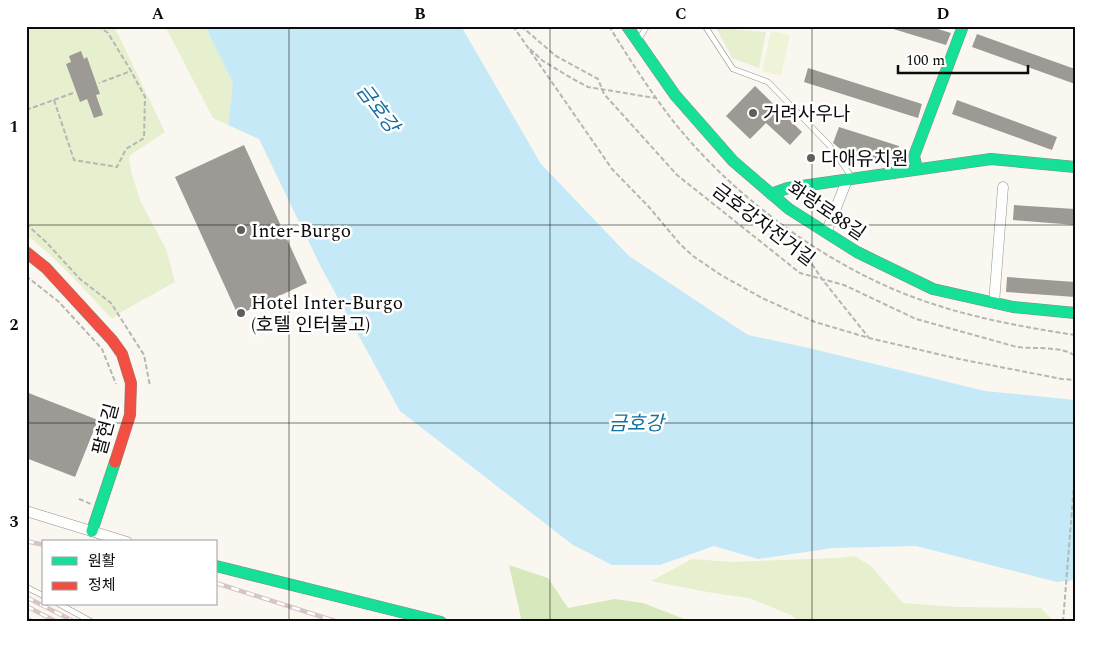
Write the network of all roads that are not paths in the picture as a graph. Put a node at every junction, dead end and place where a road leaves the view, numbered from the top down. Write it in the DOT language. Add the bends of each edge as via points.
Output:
graph roads {
  1 [pos="626,26"];
  2 [pos="647,26"];
  3 [pos="705,26"];
  4 [pos="963,26"];
  5 [pos="637,42"];
  6 [pos="1075,167"];
  7 [pos="917,169"];
  8 [pos="850,179"];
  9 [pos="1004,187"];
  10 [pos="771,194"];
  11 [pos="826,232"];
  12 [pos="26,252"];
  13 [pos="994,303"];
  14 [pos="1075,313"];
  15 [pos="26,511"];
  16 [pos="92,531"];
  17 [pos="121,540"];
  18 [pos="218,566"];
  19 [pos="26,587"];
  20 [pos="42,595"];
  21 [pos="63,606"];
  22 [pos="92,622"];
  23 [pos="441,622"];
  1 -- 5 [label="street, 화랑로88길"];
  2 -- 5 [label="lane"];
  3 -- 8 [label="lane" via="733,69 768,82 830,145"];
  4 -- 7 [label="street" via="914,156"];
  5 -- 10 [label="street, 화랑로88길" via="675,95 732,161"];
  6 -- 7 [label="street" via="990,159"];
  7 -- 8 [label="street"];
  8 -- 10 [label="street" via="788,188"];
  8 -- 11 [label="street"];
  9 -- 13 [label="street"];
  10 -- 11 [label="street, 화랑로88길"];
  11 -- 13 [label="street, 화랑로88길" via="857,252 933,288"];
  12 -- 16 [label="street, 팔현길" via="46,268 112,340 122,354 131,382 130,415"];
  13 -- 14 [label="street, 화랑로88길"];
  15 -- 16 [label="street"];
  16 -- 17 [label="street"];
  18 -- 23 [label="street"];
  19 -- 20 [label="lane"];
  21 -- 22 [label="lane"];
}
